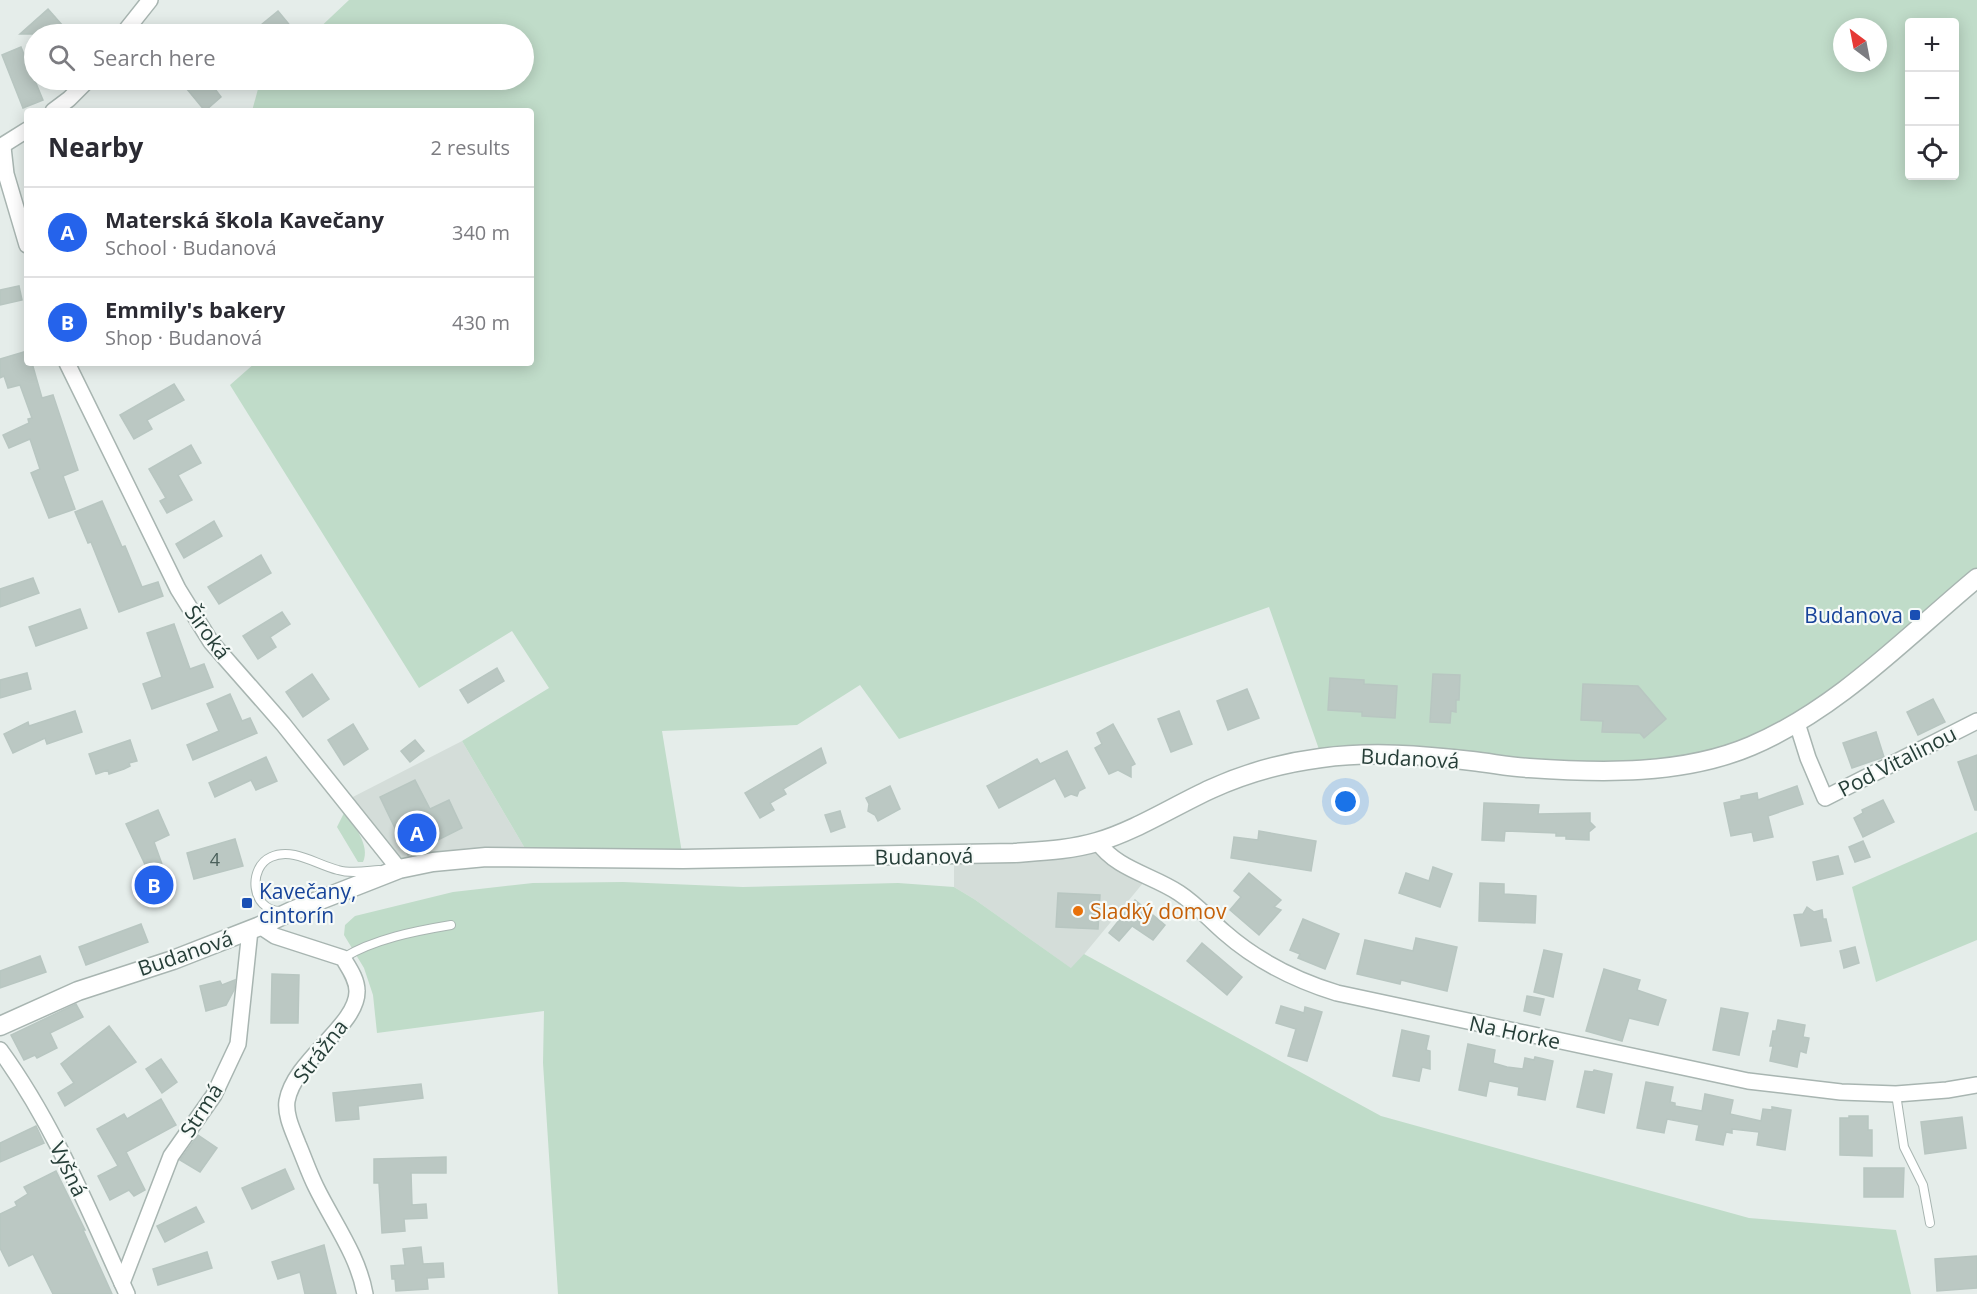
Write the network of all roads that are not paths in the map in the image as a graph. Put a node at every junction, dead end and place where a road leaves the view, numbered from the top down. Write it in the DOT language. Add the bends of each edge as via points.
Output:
graph roads {
  1 [pos="150,0"];
  2 [pos="131,24"];
  3 [pos="78,90"];
  4 [pos="56,108"];
  5 [pos="24,132"];
  6 [pos="1,147"];
  7 [pos="24,235"];
  8 [pos="68,366"];
  9 [pos="1977,578"];
  10 [pos="1977,721"];
  11 [pos="1797,723"];
  12 [pos="1098,842"];
  13 [pos="399,869"];
  14 [pos="292,911"];
  15 [pos="451,925"];
  16 [pos="255,928"];
  17 [pos="343,958"];
  18 [pos="0,1026"];
  19 [pos="0,1050"];
  20 [pos="1977,1085"];
  21 [pos="1896,1094"];
  22 [pos="1930,1223"];
  23 [pos="125,1289"];
  24 [pos="365,1294"];
  1 -- 2 [label="street"];
  3 -- 4 [label="street"];
  5 -- 6 [label="street"];
  6 -- 7 [label="street"];
  8 -- 13 [label="street, Široká" via="178,589 212,642"];
  9 -- 11 [label="street, Budanová" via="1842,691"];
  10 -- 11 [label="street, Pod Vitalinou" via="1825,798"];
  11 -- 12 [label="street, Budanová" via="1719,757 1632,770 1557,770 1375,754 1312,760 1240,777"];
  12 -- 13 [label="street, Budanová" via="1014,854 683,859 486,857"];
  12 -- 21 [label="street, Na Horke" via="1116,860 1180,893 1259,959 1307,984 1748,1081"];
  13 -- 14 [label="street, Budanová"];
  13 -- 14 [label="lane" via="338,870 297,855 273,855 257,874 258,896 267,909"];
  14 -- 16 [label="street, Budanová"];
  15 -- 17 [label="lane" via="377,943"];
  16 -- 17 [label="street"];
  16 -- 18 [label="street, Budanová" via="78,991"];
  16 -- 23 [label="street, Strmá" via="238,1044 214,1095 171,1156"];
  17 -- 24 [label="street, Strážna" via="352,974 356,1002 306,1063 292,1085 287,1103 292,1129 316,1187 347,1244"];
  19 -- 23 [label="street, Vyšná" via="50,1131"];
  20 -- 21 [label="street, Na Horke"];
  21 -- 22 [label="lane" via="1904,1147 1923,1185"];
}
